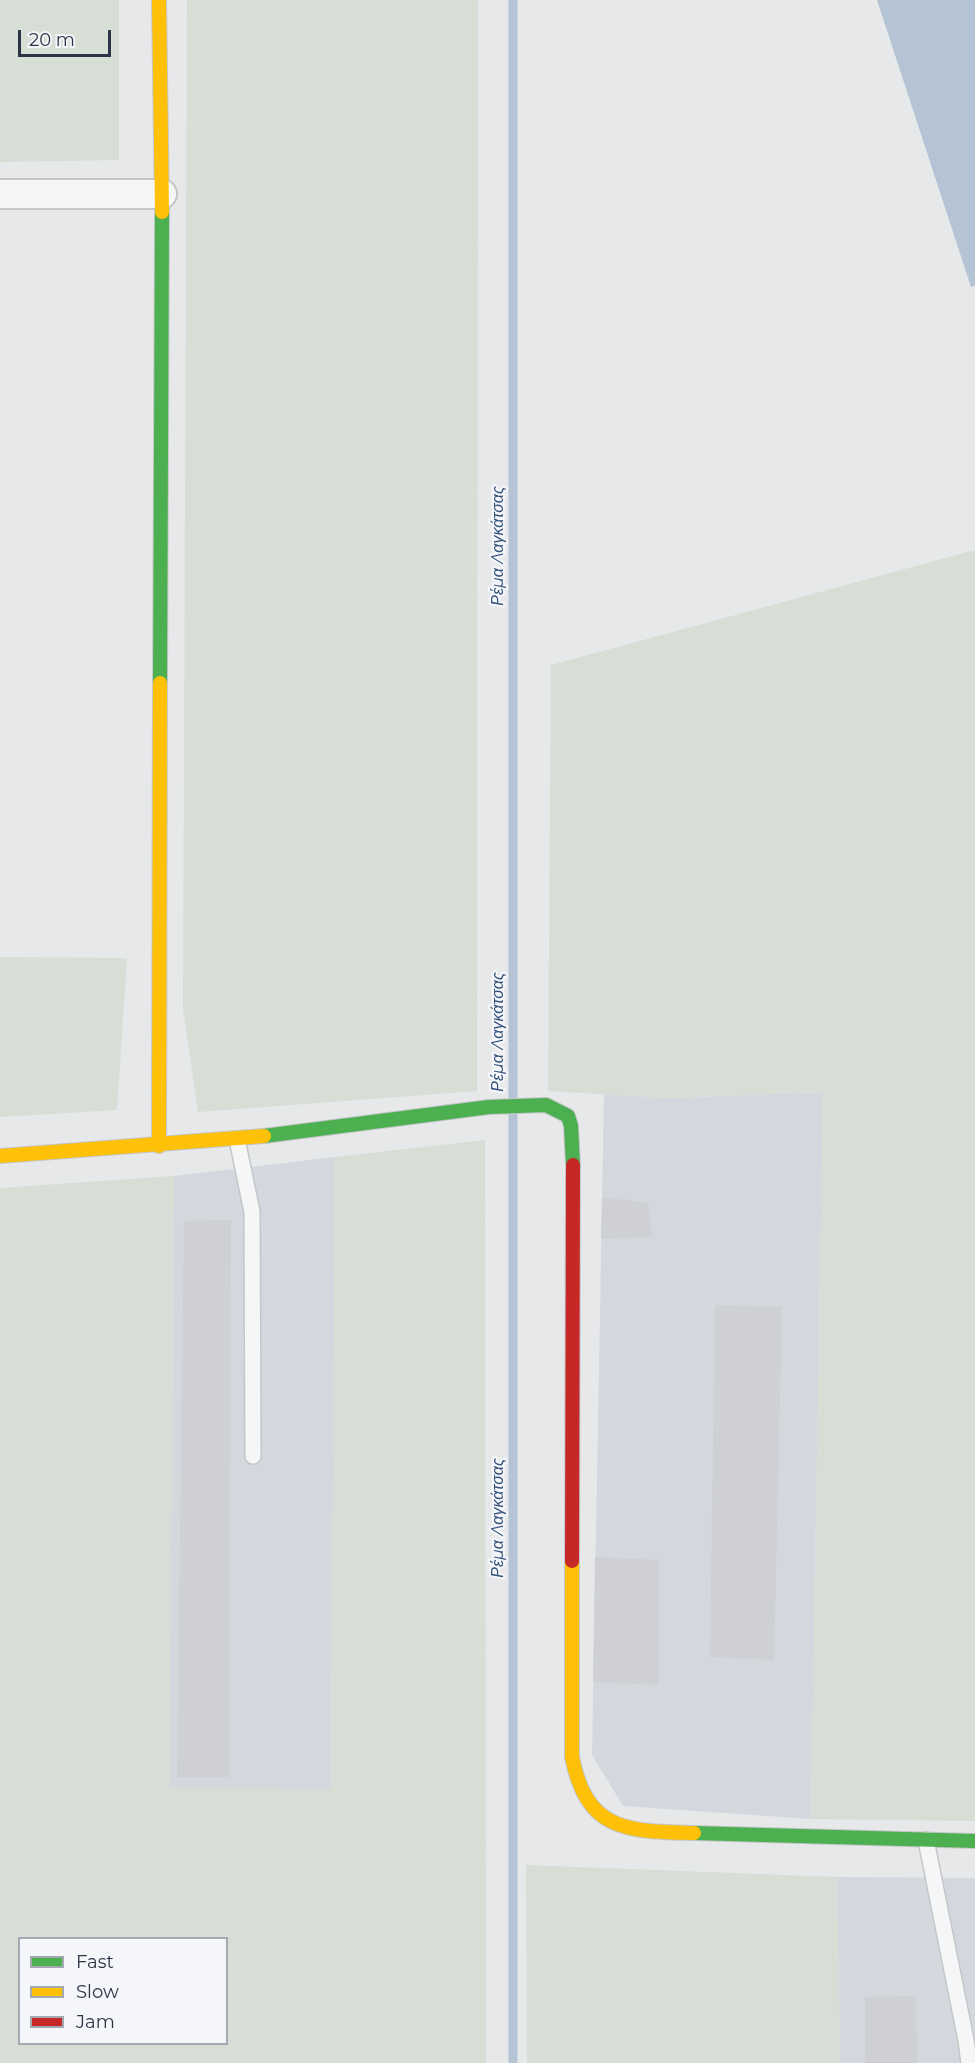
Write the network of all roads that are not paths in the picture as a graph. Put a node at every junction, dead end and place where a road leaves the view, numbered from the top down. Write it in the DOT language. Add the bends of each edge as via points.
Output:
graph roads {
  1 [pos="159,0"];
  2 [pos="0,194"];
  3 [pos="162,194"];
  4 [pos="237,1139"];
  5 [pos="159,1146"];
  6 [pos="0,1156"];
  7 [pos="253,1456"];
  8 [pos="926,1840"];
  9 [pos="975,1841"];
  10 [pos="969,2063"];
  1 -- 3 [label="street"];
  2 -- 3 [label="street"];
  3 -- 5 [label="street"];
  4 -- 5 [label="street"];
  4 -- 7 [label="lane" via="252,1212"];
  4 -- 8 [label="street" via="489,1107 546,1105 568,1116 573,1149 572,1756 578,1786 598,1814 630,1829"];
  5 -- 6 [label="street"];
  8 -- 9 [label="street"];
  8 -- 10 [label="lane"];
}
